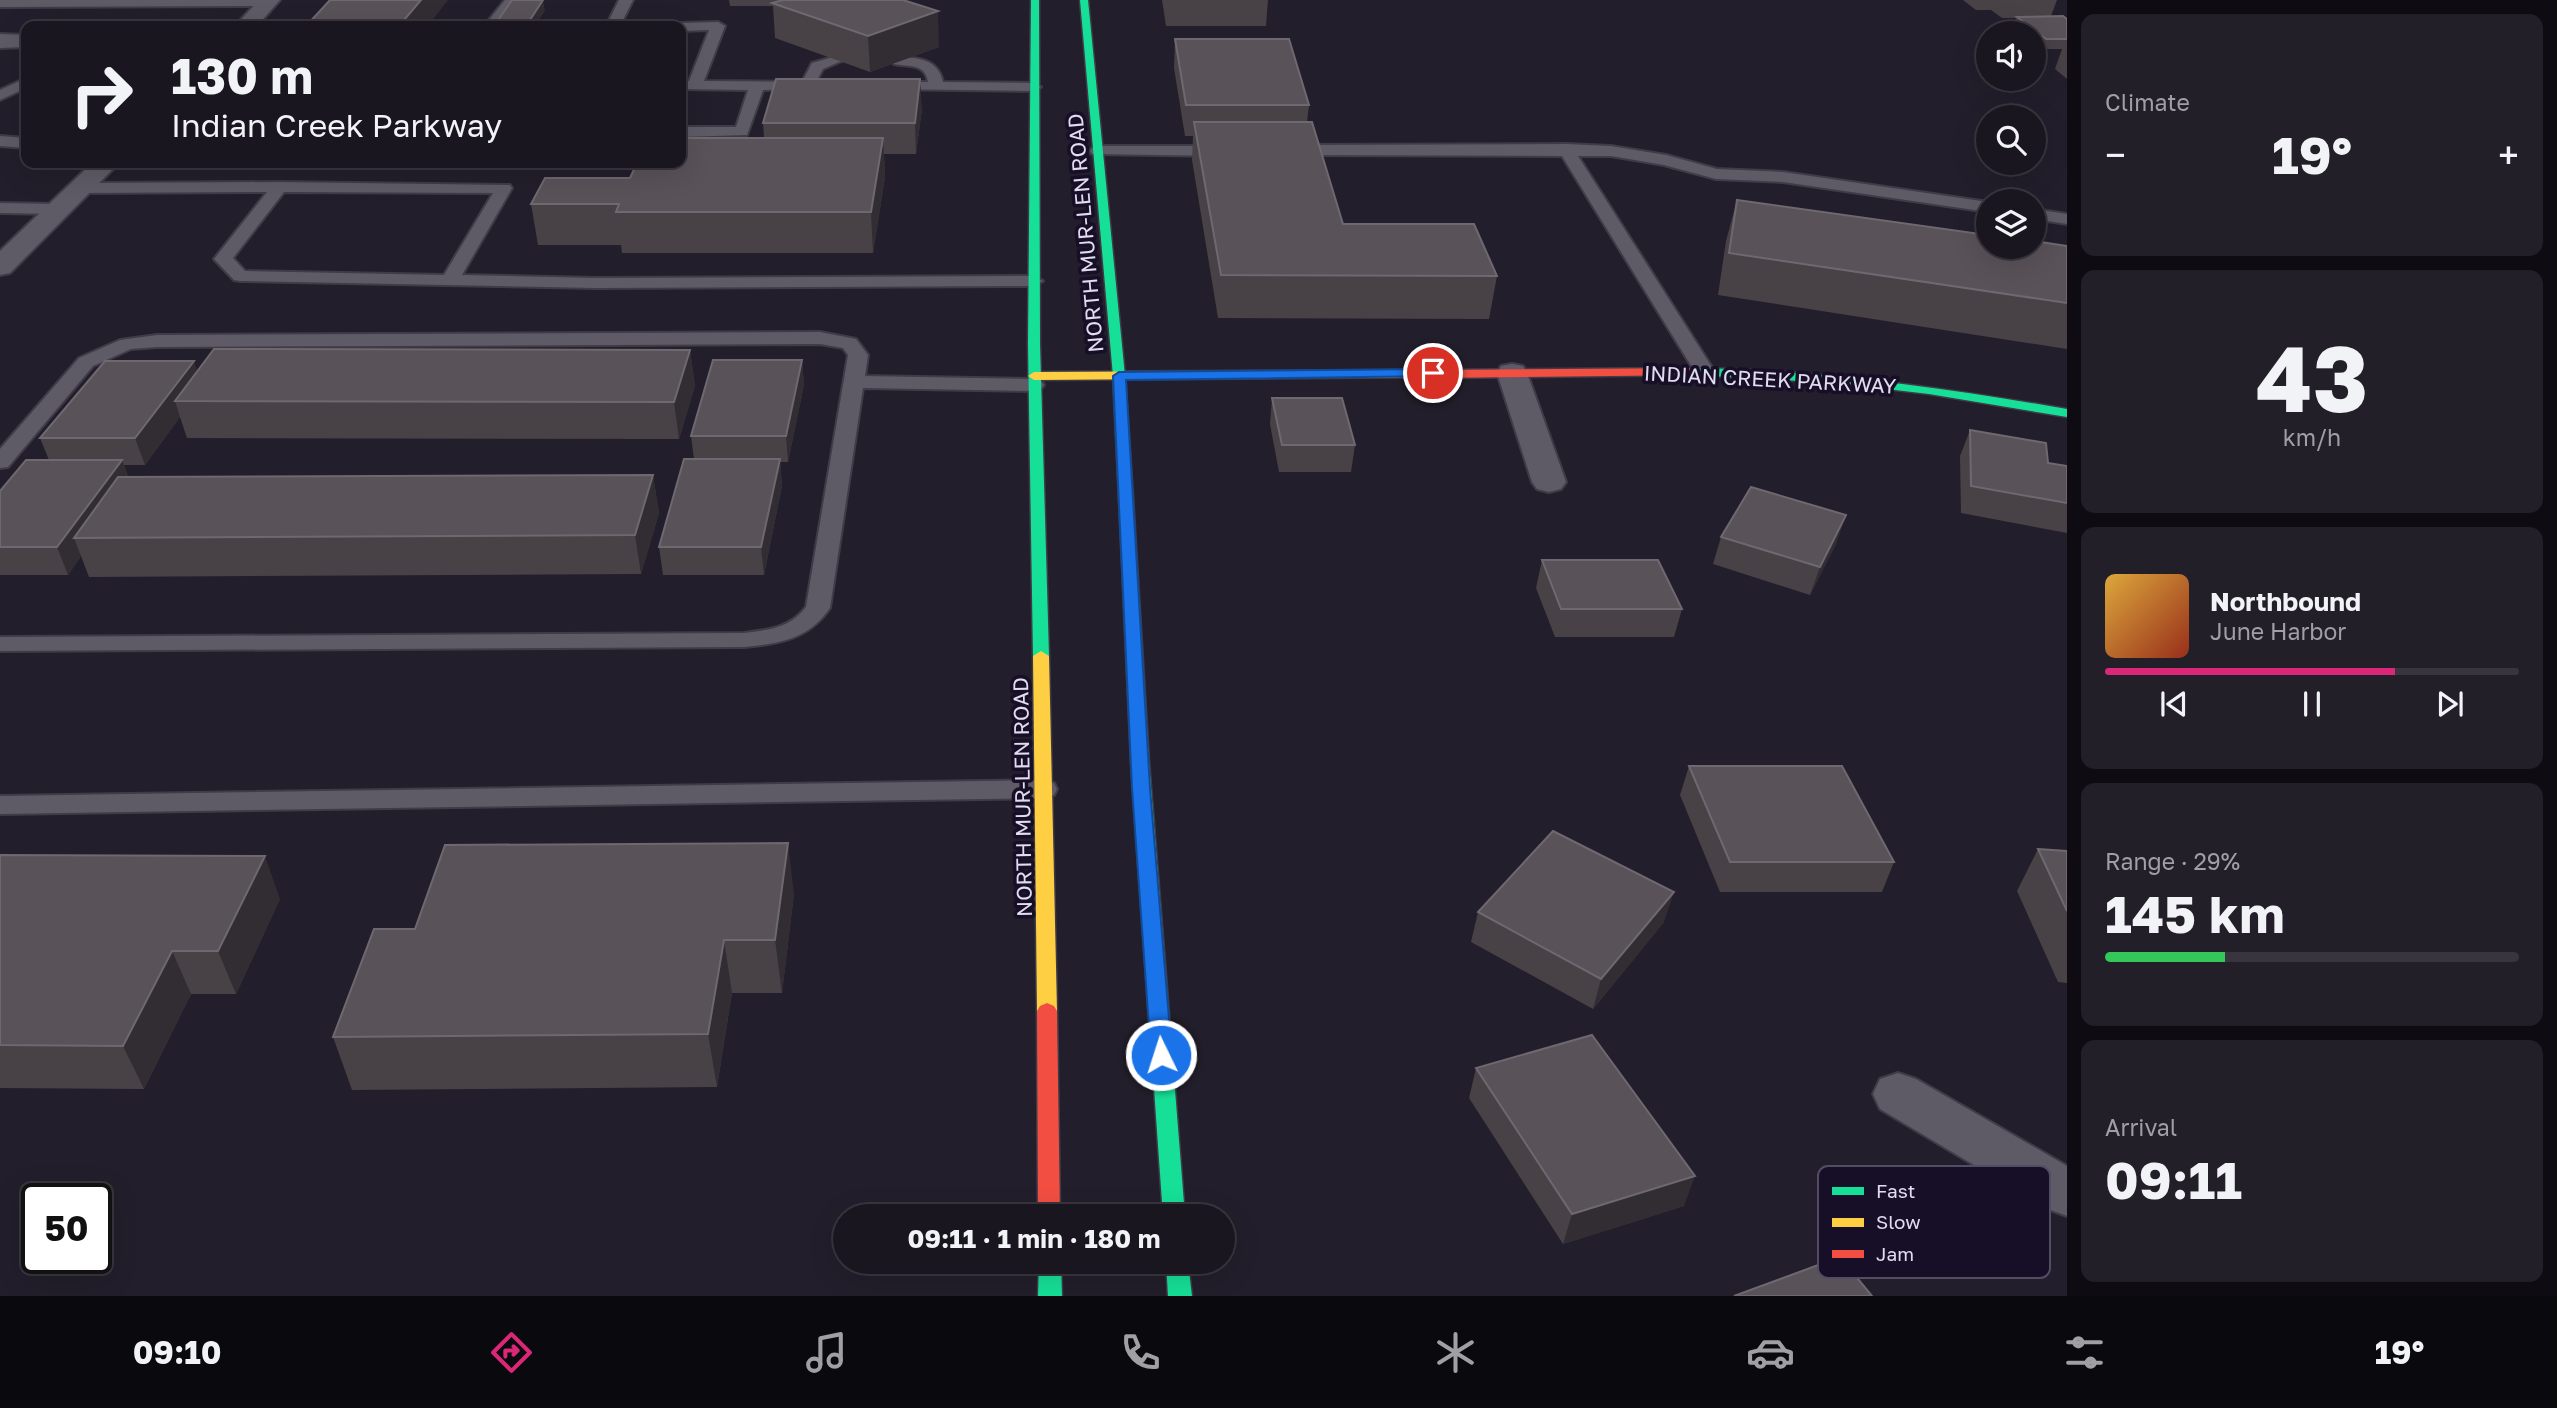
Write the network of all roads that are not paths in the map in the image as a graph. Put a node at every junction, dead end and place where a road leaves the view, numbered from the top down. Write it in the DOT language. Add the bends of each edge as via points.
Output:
graph roads {
  1 [pos="512,0"];
  2 [pos="626,0"];
  3 [pos="1035,0"];
  4 [pos="1084,0"];
  5 [pos="75,1"];
  6 [pos="269,1"];
  7 [pos="0,3"];
  8 [pos="251,21"];
  9 [pos="495,21"];
  10 [pos="616,21"];
  11 [pos="686,27"];
  12 [pos="0,41"];
  13 [pos="21,41"];
  14 [pos="837,61"];
  15 [pos="899,61"];
  16 [pos="21,85"];
  17 [pos="688,85"];
  18 [pos="757,85"];
  19 [pos="872,86"];
  20 [pos="936,86"];
  21 [pos="1034,87"];
  22 [pos="0,96"];
  23 [pos="686,132"];
  24 [pos="0,141"];
  25 [pos="21,143"];
  26 [pos="1566,149"];
  27 [pos="1270,150"];
  28 [pos="1098,151"];
  29 [pos="1242,151"];
  30 [pos="101,168"];
  31 [pos="279,187"];
  32 [pos="80,188"];
  33 [pos="1976,205"];
  34 [pos="0,208"];
  35 [pos="58,209"];
  36 [pos="2046,216"];
  37 [pos="2067,219"];
  38 [pos="0,267"];
  39 [pos="450,280"];
  40 [pos="1034,281"];
  41 [pos="1705,372"];
  42 [pos="1512,373"];
  43 [pos="1119,376"];
  44 [pos="1034,380"];
  45 [pos="853,382"];
  46 [pos="2067,413"];
  47 [pos="0,462"];
  48 [pos="1549,482"];
  49 [pos="0,644"];
  50 [pos="1044,789"];
  51 [pos="0,805"];
  52 [pos="1898,1094"];
  53 [pos="2020,1166"];
  54 [pos="2050,1184"];
  55 [pos="2067,1194"];
  56 [pos="1049,1204"];
  57 [pos="1173,1204"];
  58 [pos="1049,1274"];
  59 [pos="1178,1274"];
  60 [pos="1050,1296"];
  61 [pos="1180,1296"];
  1 -- 9 [label="lane"];
  2 -- 10 [label="lane"];
  3 -- 21 [label="main road, NORTH MUR-LEN ROAD"];
  4 -- 28 [label="main road, NORTH MUR-LEN ROAD"];
  5 -- 6 [label="lane"];
  5 -- 7 [label="lane"];
  6 -- 8 [label="street"];
  11 -- 17 [label="lane" via="719,26"];
  12 -- 13 [label="street"];
  14 -- 18 [label="lane" via="817,66 814,86"];
  15 -- 20 [label="lane" via="932,68"];
  16 -- 22 [label="lane"];
  17 -- 18 [label="lane"];
  18 -- 23 [label="lane" via="742,132"];
  19 -- 20 [label="lane"];
  20 -- 21 [label="lane"];
  21 -- 40 [label="main road, NORTH MUR-LEN ROAD"];
  24 -- 25 [label="lane"];
  26 -- 27 [label="lane"];
  26 -- 33 [label="lane" via="1650,157 1716,174 1783,177"];
  26 -- 41 [label="lane"];
  28 -- 29 [label="lane"];
  28 -- 43 [label="main road, NORTH MUR-LEN ROAD"];
  30 -- 32 [label="street"];
  31 -- 32 [label="lane"];
  31 -- 39 [label="lane" via="223,259 240,276"];
  31 -- 39 [label="lane" via="504,188"];
  32 -- 35 [label="street"];
  34 -- 35 [label="lane"];
  35 -- 38 [label="street"];
  36 -- 37 [label="lane"];
  39 -- 40 [label="lane"];
  40 -- 44 [label="main road, NORTH MUR-LEN ROAD"];
  41 -- 42 [label="main road, INDIAN CREEK PARKWAY"];
  41 -- 46 [label="main road, INDIAN CREEK PARKWAY" via="1830,377"];
  42 -- 43 [label="main road, INDIAN CREEK PARKWAY"];
  42 -- 48 [label="street"];
  43 -- 44 [label="main road, INDIAN CREEK PARKWAY"];
  43 -- 57 [label="main road, NORTH MUR-LEN ROAD" via="1141,788"];
  44 -- 45 [label="lane"];
  44 -- 50 [label="main road, NORTH MUR-LEN ROAD"];
  45 -- 47 [label="lane" via="858,355 849,343 820,338 157,341 127,344 86,362"];
  45 -- 49 [label="lane" via="818,608 807,623 779,637"];
  50 -- 51 [label="lane"];
  50 -- 56 [label="main road, NORTH MUR-LEN ROAD"];
  52 -- 53 [label="street"];
  54 -- 55 [label="street"];
  58 -- 60 [label="main road"];
  59 -- 61 [label="main road"];
}
